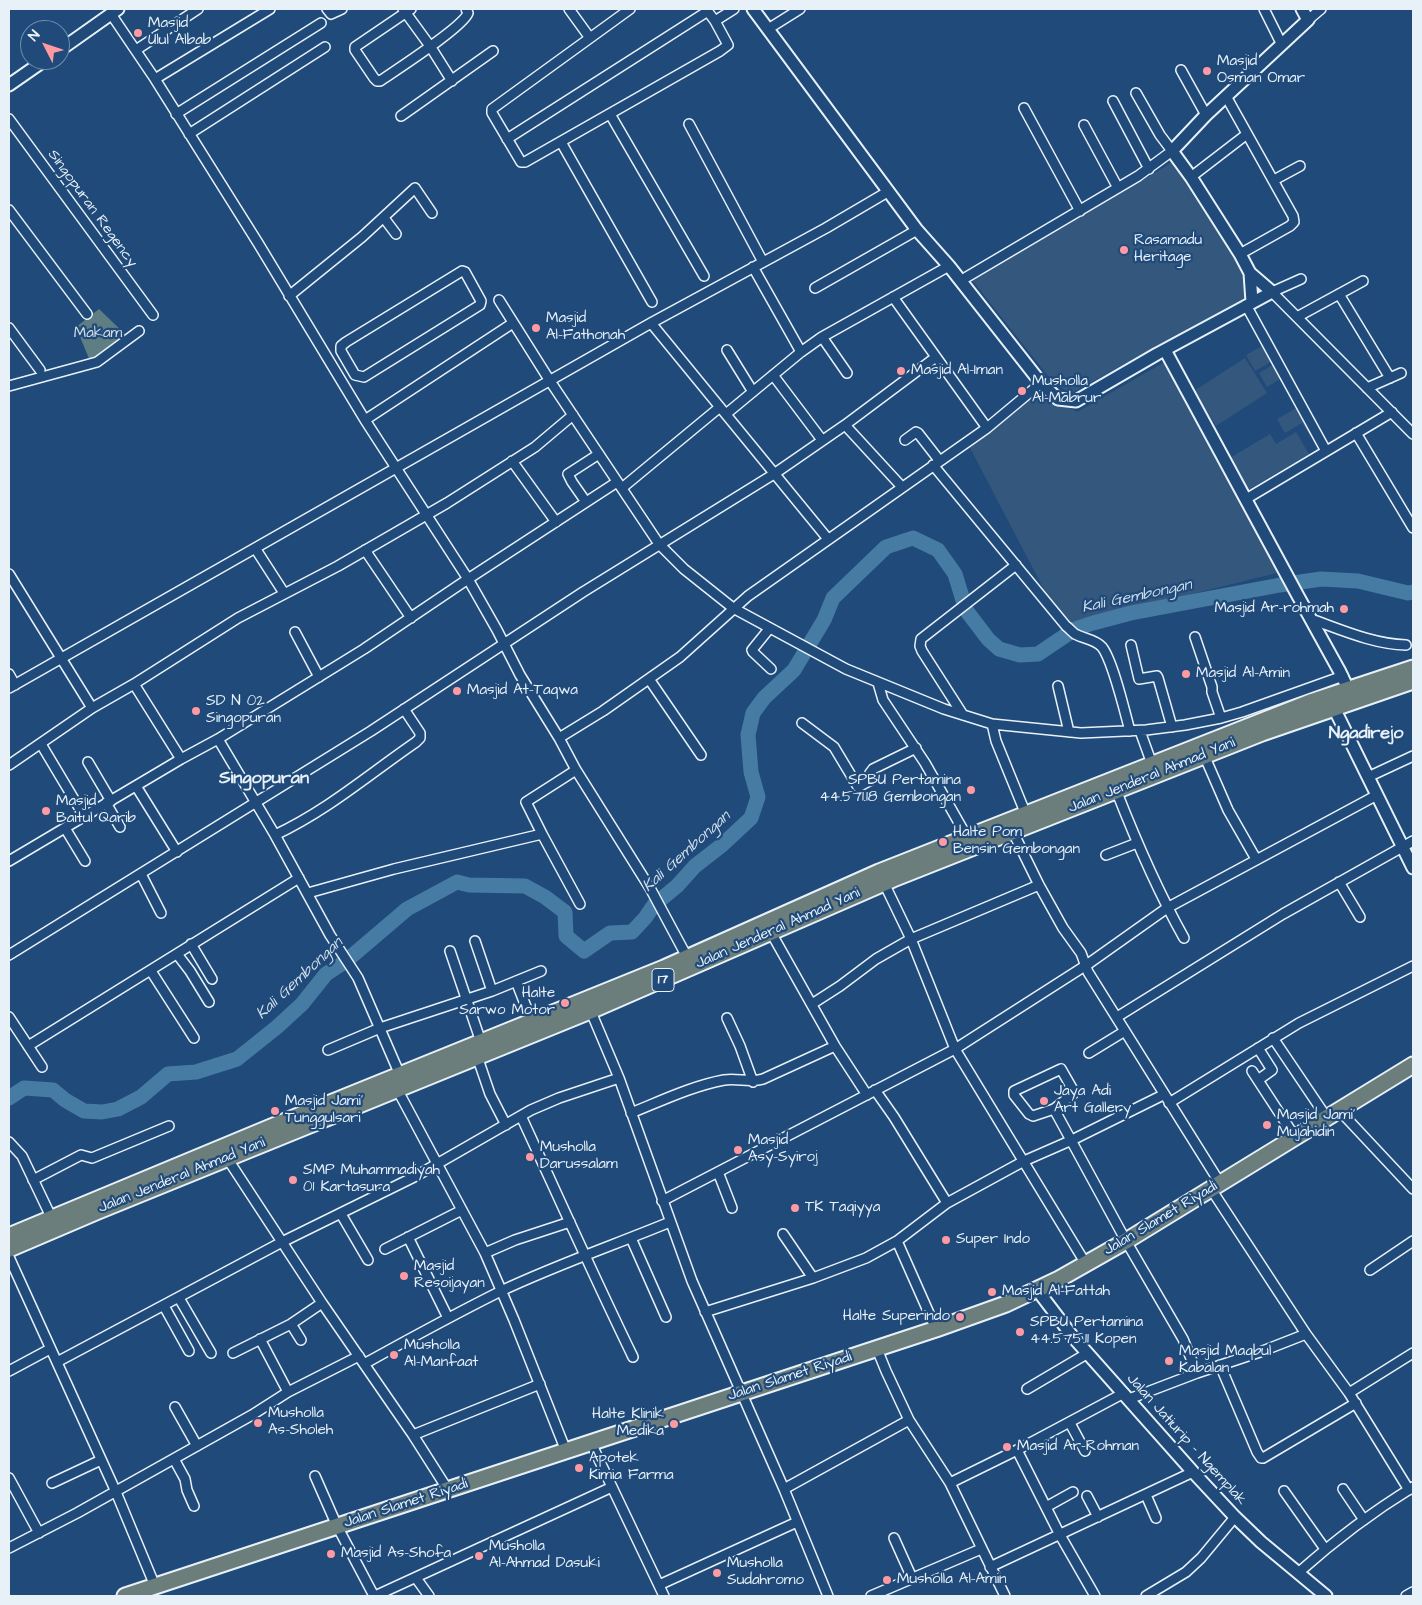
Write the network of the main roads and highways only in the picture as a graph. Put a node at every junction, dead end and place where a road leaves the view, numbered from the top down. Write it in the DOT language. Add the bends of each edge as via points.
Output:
graph roads {
  1 [pos="1413,668"];
  2 [pos="1413,681"];
  3 [pos="1348,689"];
  4 [pos="1332,702"];
  5 [pos="1028,820"];
  6 [pos="1011,827"];
  7 [pos="768,927"];
  8 [pos="588,1006"];
  9 [pos="479,1049"];
  10 [pos="1413,1065"];
  11 [pos="277,1131"];
  12 [pos="55,1223"];
  13 [pos="9,1236"];
  14 [pos="9,1250"];
  15 [pos="125,1596"];
  1 -- 3 [label="main road, Jalan Jenderal Ahmad Yani / 17"];
  2 -- 3 [label="main road, Jalan Jenderal Ahmad Yani / 17"];
  3 -- 4 [label="main road, Jalan Jenderal Ahmad Yani / 17"];
  4 -- 5 [label="main road, Jalan Jenderal Ahmad Yani / 17" via="1116,790"];
  4 -- 5 [label="main road, Jalan Jenderal Ahmad Yani / 17" via="1152,764"];
  5 -- 6 [label="main road, Jalan Jenderal Ahmad Yani / 17"];
  6 -- 7 [label="main road, Jalan Jenderal Ahmad Yani / 17" via="884,883"];
  6 -- 7 [label="main road, Jalan Jenderal Ahmad Yani / 17" via="967,837 879,872"];
  7 -- 8 [label="main road, Jalan Jenderal Ahmad Yani / 17"];
  7 -- 8 [label="main road, Jalan Jenderal Ahmad Yani / 17" via="687,957"];
  8 -- 9 [label="main road, Jalan Jenderal Ahmad Yani / 17"];
  8 -- 9 [label="main road, Jalan Jenderal Ahmad Yani / 17" via="532,1022"];
  9 -- 11 [label="main road, Jalan Jenderal Ahmad Yani / 17"];
  10 -- 15 [label="main road, Jalan Slamet Riyadi" via="1126,1241 1038,1290 989,1311"];
  11 -- 12 [label="main road, Jalan Jenderal Ahmad Yani / 17"];
  11 -- 12 [label="main road, Jalan Jenderal Ahmad Yani / 17" via="227,1158"];
  12 -- 13 [label="main road, Jalan Jenderal Ahmad Yani / 17"];
  12 -- 14 [label="main road, Jalan Jenderal Ahmad Yani / 17"];
}
